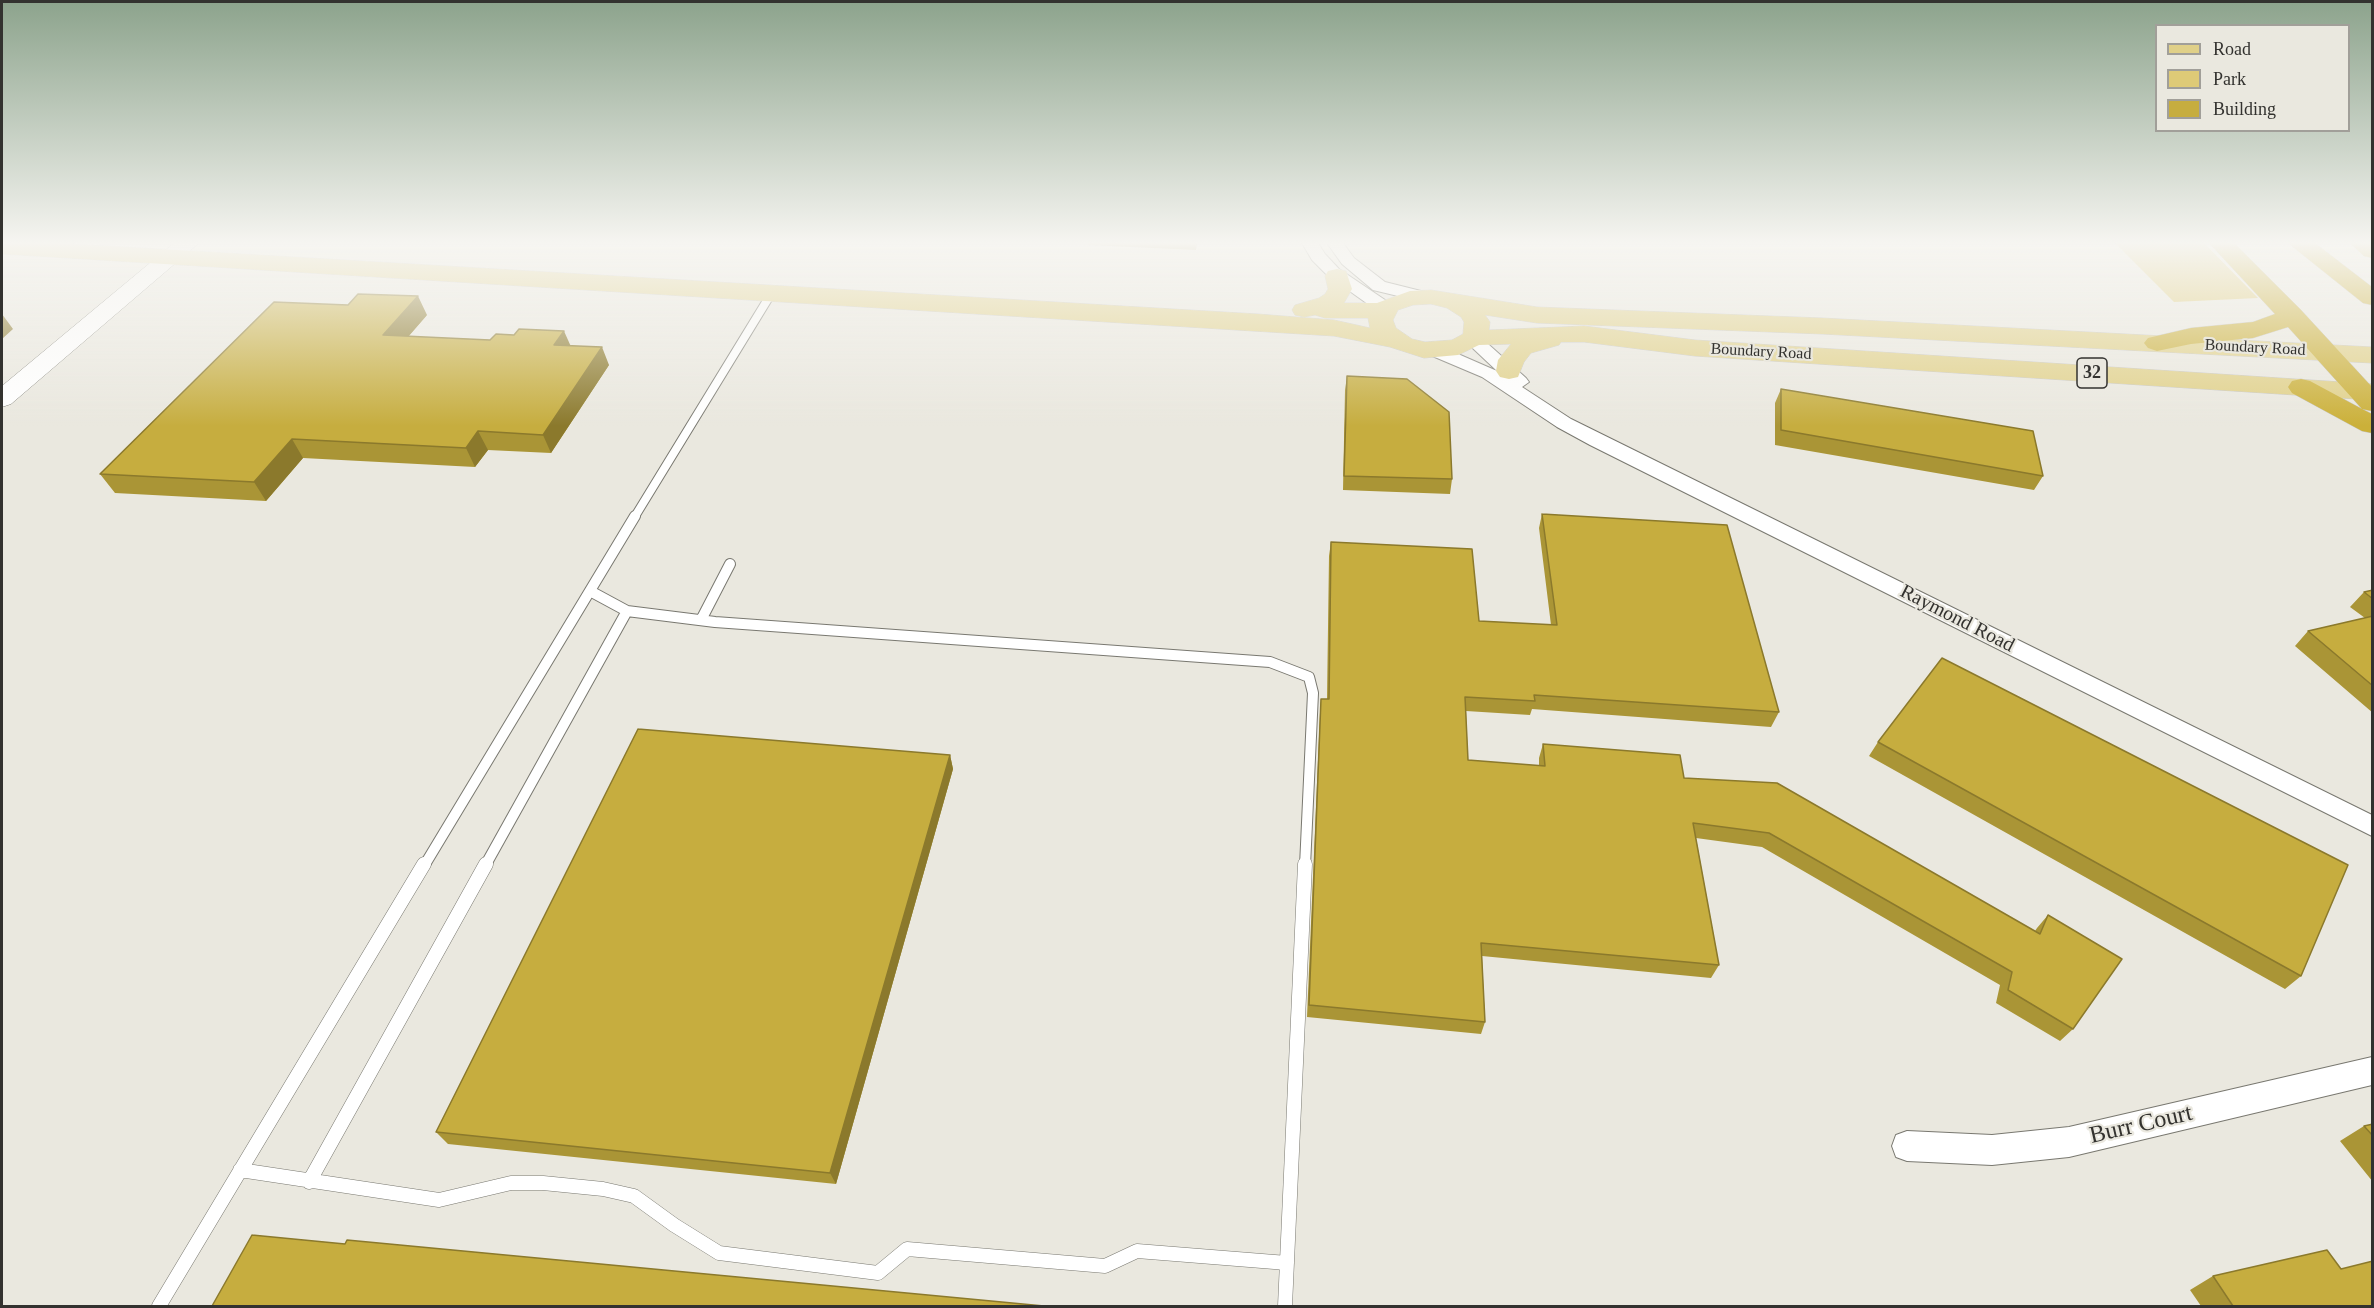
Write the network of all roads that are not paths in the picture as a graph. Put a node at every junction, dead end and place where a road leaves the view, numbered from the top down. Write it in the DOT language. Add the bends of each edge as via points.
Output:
graph roads {
  1 [pos="115,304"];
  2 [pos="765,304"];
  3 [pos="943,304"];
  4 [pos="1245,304"];
  5 [pos="1324,304"];
  6 [pos="1377,304"];
  7 [pos="1393,304"];
  8 [pos="1458,304"];
  9 [pos="1463,304"];
  10 [pos="2281,304"];
  11 [pos="1384,309"];
  12 [pos="1304,310"];
  13 [pos="2292,315"];
  14 [pos="1584,334"];
  15 [pos="1473,338"];
  16 [pos="1394,340"];
  17 [pos="2157,343"];
  18 [pos="1436,351"];
  19 [pos="2326,352"];
  20 [pos="2373,354"];
  21 [pos="1509,371"];
  22 [pos="2301,387"];
  23 [pos="2369,395"];
  24 [pos="2,399"];
  25 [pos="1543,408"];
  26 [pos="2373,425"];
  27 [pos="730,564"];
  28 [pos="590,591"];
  29 [pos="627,610"];
  30 [pos="701,620"];
  31 [pos="2373,826"];
  32 [pos="2373,1071"];
  33 [pos="1907,1146"];
  34 [pos="240,1170"];
  35 [pos="309,1182"];
  36 [pos="1287,1263"];
  37 [pos="159,1306"];
  38 [pos="1285,1306"];
  1 -- 24 [label="street"];
  2 -- 28 [label="lane"];
  3 -- 16 [label="main road, 32" via="1301,325"];
  4 -- 12 [label="main road, 32"];
  5 -- 12 [label="main road"];
  6 -- 11 [label="street"];
  7 -- 11 [label="main road, 32"];
  8 -- 15 [label="main road" via="1477,322"];
  9 -- 17 [label="main road, Boundary Road / 32" via="1537,315"];
  10 -- 13 [label="highway"];
  11 -- 12 [label="main road, 32"];
  11 -- 16 [label="main road" via="1380,324"];
  13 -- 17 [label="highway" via="2253,330"];
  13 -- 19 [label="highway"];
  14 -- 15 [label="main road, Boundary Road / 32"];
  14 -- 21 [label="main road" via="1522,348 1511,360"];
  14 -- 22 [label="main road, Boundary Road / 32" via="1695,348"];
  15 -- 18 [label="main road, 32" via="1458,347"];
  15 -- 21 [label="street, Raymond Road"];
  16 -- 18 [label="main road, 32"];
  17 -- 19 [label="main road, Boundary Road / 32"];
  18 -- 25 [label="street, Raymond Road" via="1488,373"];
  19 -- 20 [label="main road, Boundary Road / 32"];
  19 -- 23 [label="highway"];
  21 -- 25 [label="street, Raymond Road"];
  22 -- 23 [label="main road, Boundary Road / 32"];
  22 -- 26 [label="highway"];
  25 -- 31 [label="street, Raymond Road" via="1597,441"];
  27 -- 30 [label="lane"];
  28 -- 29 [label="lane"];
  28 -- 34 [label="lane"];
  29 -- 30 [label="lane"];
  29 -- 35 [label="lane"];
  30 -- 36 [label="lane" via="1270,662 1309,677 1313,693"];
  32 -- 33 [label="street, Burr Court" via="2068,1142 1992,1150"];
  34 -- 35 [label="lane"];
  34 -- 37 [label="lane"];
  35 -- 36 [label="lane" via="438,1200 511,1183 603,1189 634,1196 719,1253 878,1273 907,1250 1105,1266 1137,1251"];
  36 -- 38 [label="lane"];
}
